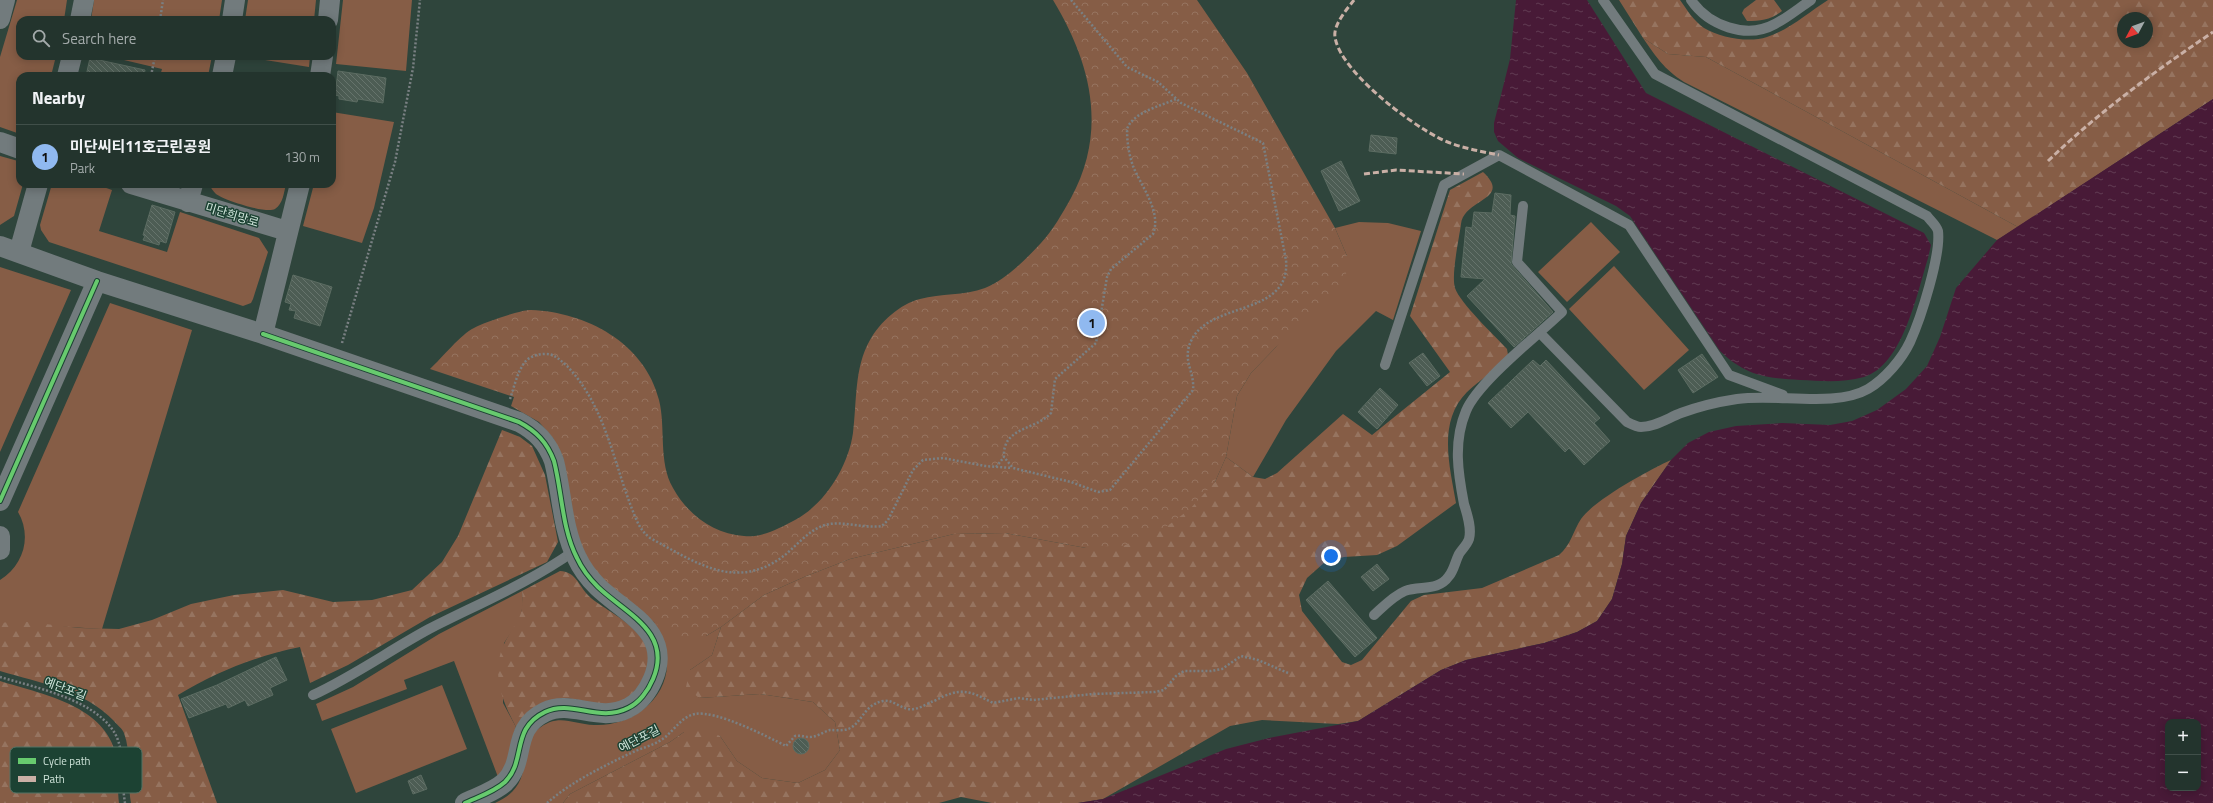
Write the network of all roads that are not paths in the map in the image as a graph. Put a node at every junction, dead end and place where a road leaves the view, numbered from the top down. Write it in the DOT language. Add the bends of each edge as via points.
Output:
graph roads {
  1 [pos="5,0"];
  2 [pos="84,0"];
  3 [pos="235,0"];
  4 [pos="330,0"];
  5 [pos="1603,0"];
  6 [pos="1691,0"];
  7 [pos="1810,0"];
  8 [pos="81,16"];
  9 [pos="233,16"];
  10 [pos="328,16"];
  11 [pos="0,20"];
  12 [pos="71,60"];
  13 [pos="225,60"];
  14 [pos="322,60"];
  15 [pos="68,72"];
  16 [pos="223,72"];
  17 [pos="321,72"];
  18 [pos="0,142"];
  19 [pos="16,148"];
  20 [pos="37,188"];
  21 [pos="158,188"];
  22 [pos="299,188"];
  23 [pos="191,193"];
  24 [pos="1523,206"];
  25 [pos="287,231"];
  26 [pos="0,246"];
  27 [pos="19,252"];
  28 [pos="97,281"];
  29 [pos="1540,333"];
  30 [pos="262,334"];
  31 [pos="1385,365"];
  32 [pos="1788,397"];
  33 [pos="0,502"];
  34 [pos="0,536"];
  35 [pos="0,550"];
  36 [pos="574,551"];
  37 [pos="1374,615"];
  38 [pos="313,695"];
  39 [pos="465,803"];
  1 -- 11 [label="street"];
  2 -- 8 [label="street"];
  3 -- 9 [label="street"];
  4 -- 10 [label="street"];
  5 -- 32 [label="lane" via="1655,74 1927,216 1938,229 1938,253 1910,342 1884,376 1868,389 1852,396 1834,399"];
  6 -- 7 [label="lane" via="1705,17 1716,23 1746,30 1775,25"];
  12 -- 15 [label="street"];
  13 -- 16 [label="street"];
  14 -- 17 [label="street"];
  18 -- 19 [label="street"];
  20 -- 27 [label="street"];
  21 -- 23 [label="street, 미단희망로"];
  22 -- 25 [label="street"];
  23 -- 25 [label="street, 미단희망로"];
  24 -- 29 [label="lane" via="1517,262 1562,312"];
  25 -- 30 [label="street"];
  26 -- 27 [label="street"];
  27 -- 28 [label="street"];
  28 -- 30 [label="street"];
  28 -- 33 [label="street"];
  29 -- 32 [label="lane" via="1627,422 1640,427 1655,424 1709,403 1740,398"];
  29 -- 37 [label="lane" via="1485,385 1466,410 1459,432 1457,455 1459,481 1470,528 1469,539 1459,554 1453,570 1441,584 1398,594"];
  30 -- 36 [label="street" via="503,416 533,430 550,450 554,461"];
  31 -- 32 [label="lane" via="1444,185 1498,156 1629,225 1729,375"];
  34 -- 35 [label="street"];
  36 -- 38 [label="lane" via="534,578 429,629 350,677"];
  36 -- 39 [label="street" via="586,574 598,587 640,620 650,632 656,647 657,660 656,673 650,687 629,708 617,714 603,715 560,708 541,714 527,727 520,739 516,763 505,782"];
}
